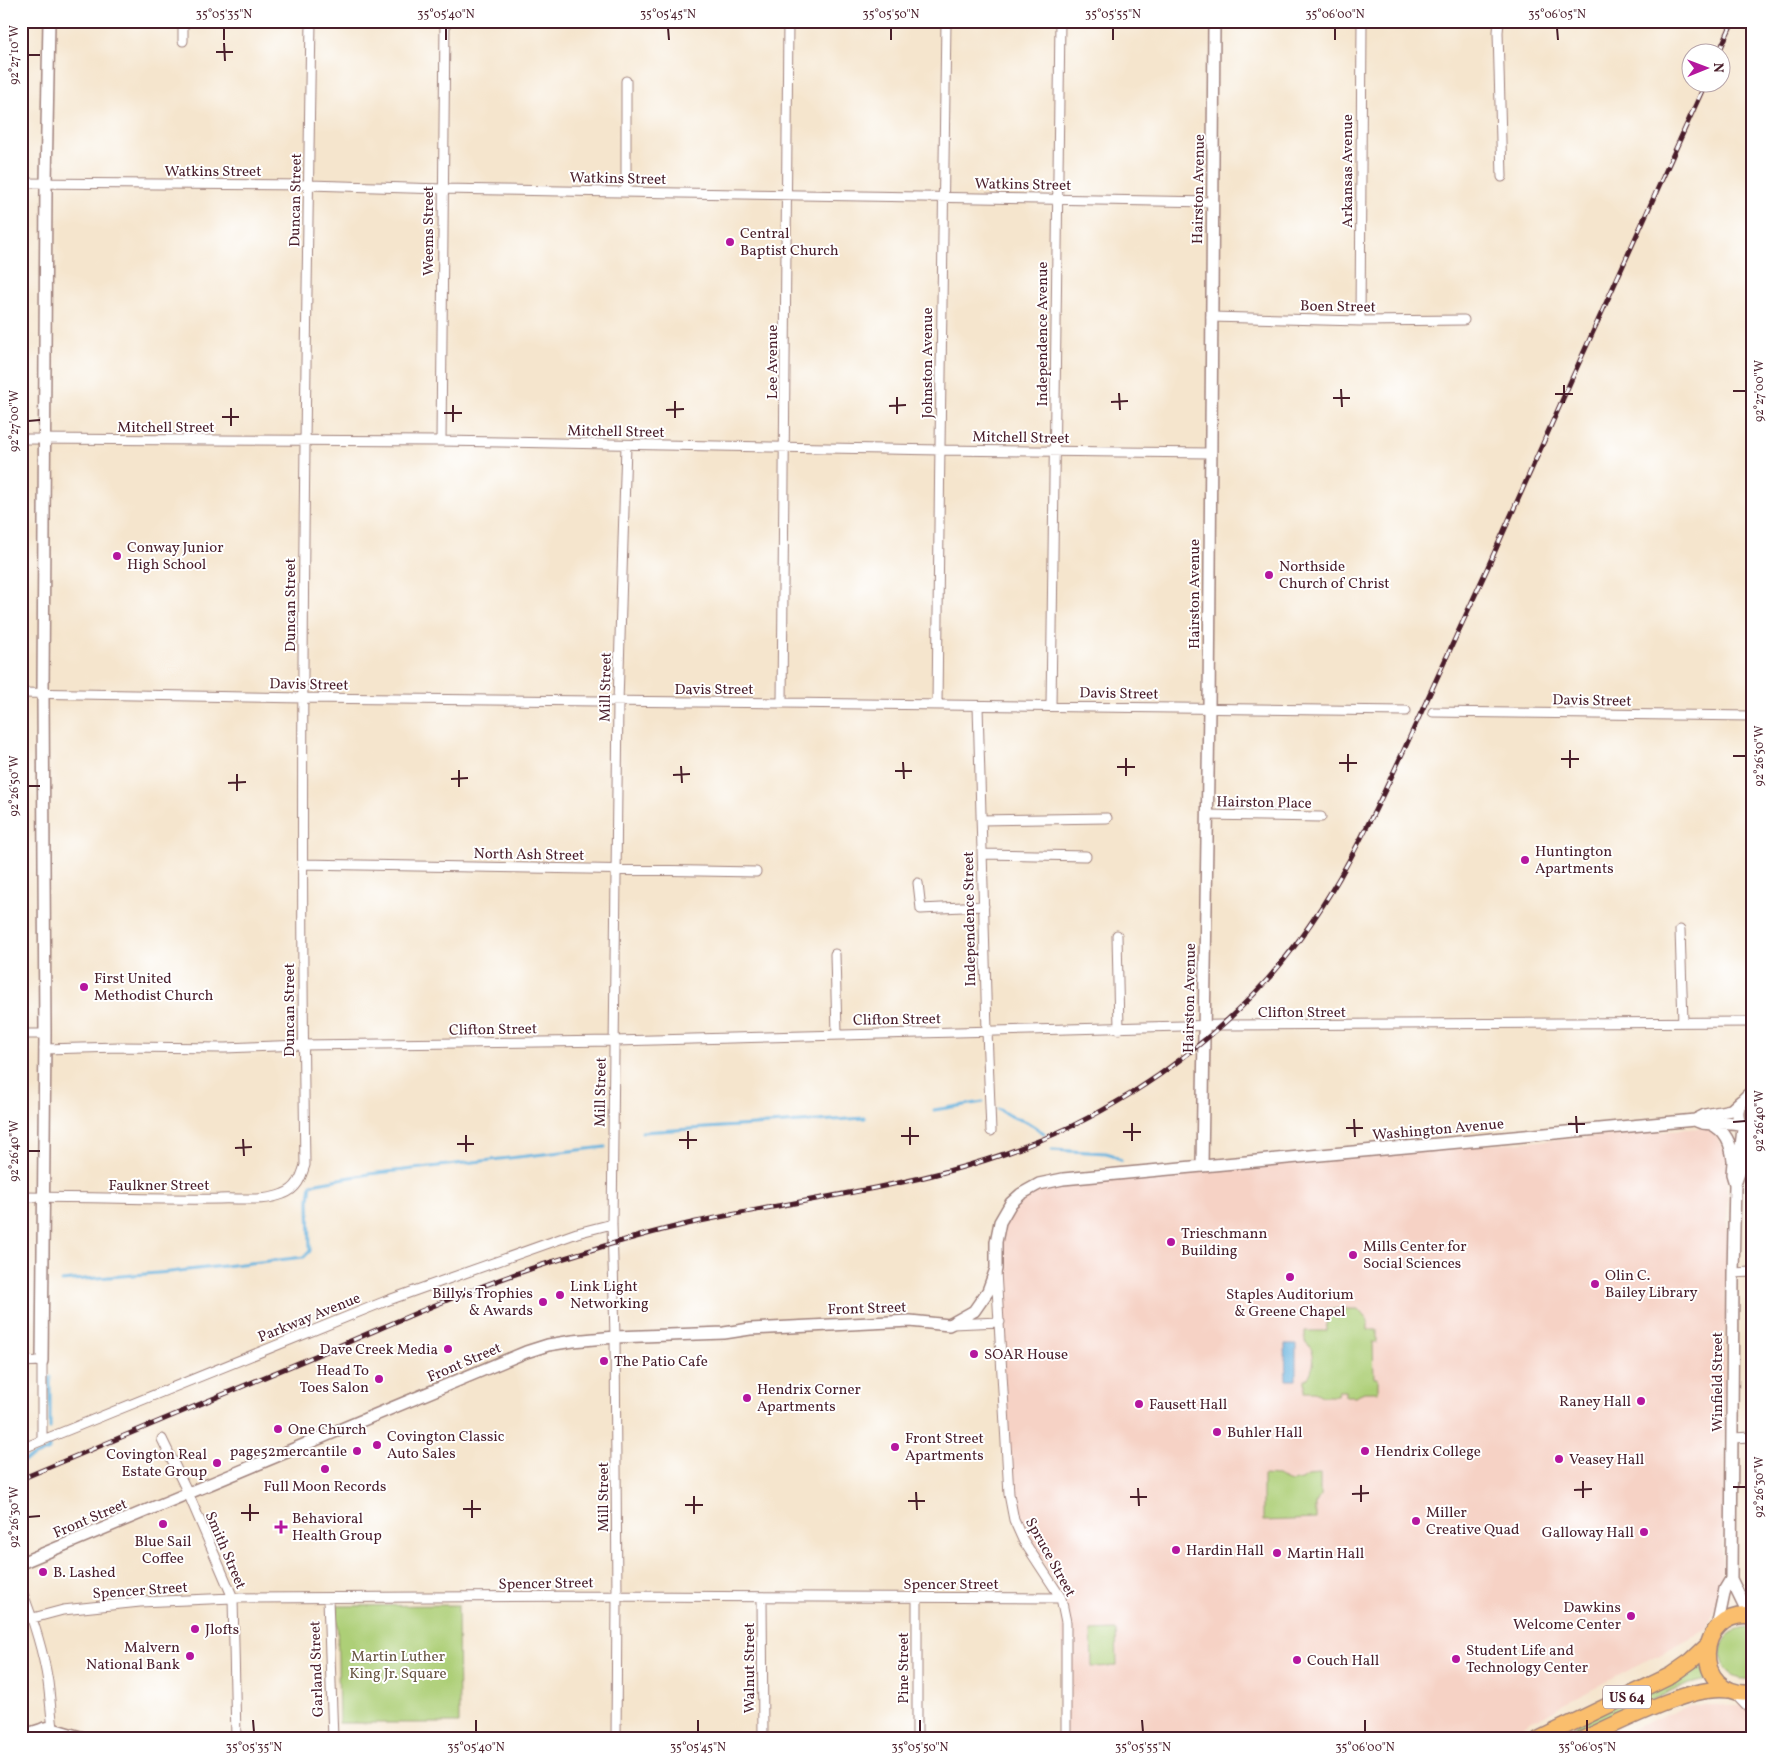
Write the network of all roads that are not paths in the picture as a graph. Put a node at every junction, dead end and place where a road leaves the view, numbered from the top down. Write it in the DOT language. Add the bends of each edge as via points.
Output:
graph roads {
  1 [pos="49,21"];
  2 [pos="183,21"];
  3 [pos="311,21"];
  4 [pos="445,21"];
  5 [pos="788,21"];
  6 [pos="946,21"];
  7 [pos="1060,21"];
  8 [pos="1214,21"];
  9 [pos="1362,21"];
  10 [pos="1499,21"];
  11 [pos="183,41"];
  12 [pos="626,81"];
  13 [pos="1502,177"];
  14 [pos="21,183"];
  15 [pos="46,183"];
  16 [pos="308,185"];
  17 [pos="442,189"];
  18 [pos="626,192"];
  19 [pos="787,194"];
  20 [pos="942,197"];
  21 [pos="1057,198"];
  22 [pos="1214,202"];
  23 [pos="1211,317"];
  24 [pos="1464,320"];
  25 [pos="1360,321"];
  26 [pos="21,439"];
  27 [pos="45,440"];
  28 [pos="304,441"];
  29 [pos="441,441"];
  30 [pos="626,445"];
  31 [pos="785,448"];
  32 [pos="941,450"];
  33 [pos="1056,451"];
  34 [pos="1210,453"];
  35 [pos="21,693"];
  36 [pos="44,693"];
  37 [pos="304,698"];
  38 [pos="618,702"];
  39 [pos="782,703"];
  40 [pos="937,705"];
  41 [pos="978,706"];
  42 [pos="1051,706"];
  43 [pos="1209,708"];
  44 [pos="1406,712"];
  45 [pos="1432,712"];
  46 [pos="1752,716"];
  47 [pos="1207,815"];
  48 [pos="1321,817"];
  49 [pos="1107,818"];
  50 [pos="981,820"];
  51 [pos="982,854"];
  52 [pos="1086,856"];
  53 [pos="302,864"];
  54 [pos="615,869"];
  55 [pos="756,872"];
  56 [pos="918,883"];
  57 [pos="984,906"];
  58 [pos="1680,930"];
  59 [pos="1117,935"];
  60 [pos="835,954"];
  61 [pos="1683,1022"];
  62 [pos="1752,1022"];
  63 [pos="1203,1027"];
  64 [pos="1119,1029"];
  65 [pos="987,1031"];
  66 [pos="21,1034"];
  67 [pos="45,1034"];
  68 [pos="837,1034"];
  69 [pos="615,1041"];
  70 [pos="303,1045"];
  71 [pos="44,1049"];
  72 [pos="1752,1092"];
  73 [pos="1741,1102"];
  74 [pos="1695,1120"];
  75 [pos="1711,1124"];
  76 [pos="1745,1129"];
  77 [pos="991,1131"];
  78 [pos="1752,1144"];
  79 [pos="1734,1160"];
  80 [pos="1202,1166"];
  81 [pos="1735,1184"];
  82 [pos="295,1188"];
  83 [pos="21,1197"];
  84 [pos="42,1197"];
  85 [pos="612,1224"];
  86 [pos="996,1269"];
  87 [pos="1752,1272"];
  88 [pos="1733,1273"];
  89 [pos="1000,1322"];
  90 [pos="949,1324"];
  91 [pos="615,1338"];
  92 [pos="42,1361"];
  93 [pos="21,1362"];
  94 [pos="1732,1438"];
  95 [pos="1752,1438"];
  96 [pos="162,1439"];
  97 [pos="42,1440"];
  98 [pos="21,1449"];
  99 [pos="188,1493"];
  100 [pos="21,1563"];
  101 [pos="1731,1579"];
  102 [pos="21,1589"];
  103 [pos="617,1596"];
  104 [pos="917,1597"];
  105 [pos="232,1598"];
  106 [pos="762,1598"];
  107 [pos="1061,1598"];
  108 [pos="328,1599"];
  109 [pos="1750,1616"];
  110 [pos="33,1618"];
  111 [pos="1717,1627"];
  112 [pos="1708,1645"];
  113 [pos="1730,1691"];
  114 [pos="1752,1693"];
  115 [pos="1752,1712"];
  116 [pos="48,1732"];
  117 [pos="22,1738"];
  118 [pos="87,1739"];
  119 [pos="236,1739"];
  120 [pos="332,1739"];
  121 [pos="616,1739"];
  122 [pos="763,1739"];
  123 [pos="917,1739"];
  124 [pos="1066,1739"];
  125 [pos="1539,1739"];
  126 [pos="1583,1739"];
  1 -- 15 [label="street"];
  2 -- 11 [label="street"];
  3 -- 16 [label="street, Duncan Street"];
  4 -- 17 [label="street, Weems Street"];
  5 -- 19 [label="street, Lee Avenue"];
  6 -- 20 [label="street, Johnston Avenue"];
  7 -- 21 [label="street, Independence Avenue"];
  8 -- 22 [label="street, Hairston Avenue"];
  9 -- 25 [label="street, Arkansas Avenue"];
  10 -- 13 [label="street"];
  12 -- 18 [label="street"];
  14 -- 15 [label="street, Watkins Street"];
  15 -- 16 [label="street, Watkins Street"];
  15 -- 27 [label="street"];
  16 -- 17 [label="street, Watkins Street"];
  16 -- 28 [label="street, Duncan Street"];
  17 -- 18 [label="street, Watkins Street"];
  17 -- 29 [label="street, Weems Street"];
  18 -- 19 [label="street, Watkins Street"];
  19 -- 20 [label="street, Watkins Street"];
  19 -- 31 [label="street, Lee Avenue"];
  20 -- 21 [label="street, Watkins Street"];
  20 -- 32 [label="street, Johnston Avenue"];
  21 -- 22 [label="street, Watkins Street"];
  21 -- 33 [label="street, Independence Avenue"];
  22 -- 23 [label="street, Hairston Avenue"];
  23 -- 25 [label="street, Boen Street"];
  23 -- 34 [label="street, Hairston Avenue"];
  24 -- 25 [label="street, Boen Street"];
  26 -- 27 [label="street, Mitchell Street"];
  27 -- 28 [label="street, Mitchell Street"];
  27 -- 36 [label="street"];
  28 -- 29 [label="street, Mitchell Street"];
  28 -- 37 [label="street, Duncan Street"];
  29 -- 30 [label="street, Mitchell Street"];
  30 -- 31 [label="street, Mitchell Street"];
  30 -- 38 [label="street, Mill Street"];
  31 -- 32 [label="street, Mitchell Street"];
  31 -- 39 [label="street, Lee Avenue"];
  32 -- 33 [label="street, Mitchell Street"];
  32 -- 40 [label="street, Johnston Avenue"];
  33 -- 34 [label="street, Mitchell Street"];
  33 -- 42 [label="street, Independence Avenue"];
  34 -- 43 [label="street, Hairston Avenue"];
  35 -- 36 [label="street, Davis Street"];
  36 -- 37 [label="street, Davis Street"];
  36 -- 67 [label="street"];
  37 -- 38 [label="street, Davis Street"];
  37 -- 53 [label="street, Duncan Street"];
  38 -- 39 [label="street, Davis Street"];
  38 -- 54 [label="street, Mill Street"];
  39 -- 40 [label="street, Davis Street"];
  40 -- 41 [label="street, Davis Street"];
  41 -- 42 [label="street, Davis Street"];
  41 -- 50 [label="street, Independence Street"];
  42 -- 43 [label="street, Davis Street"];
  43 -- 44 [label="street, Davis Street"];
  43 -- 47 [label="street, Hairston Avenue"];
  45 -- 46 [label="street, Davis Street"];
  47 -- 48 [label="street, Hairston Place"];
  47 -- 63 [label="street, Hairston Avenue"];
  49 -- 50 [label="street"];
  50 -- 51 [label="street, Independence Street"];
  51 -- 52 [label="street"];
  51 -- 57 [label="street, Independence Street"];
  53 -- 54 [label="street, North Ash Street"];
  53 -- 70 [label="street, Duncan Street"];
  54 -- 55 [label="street, North Ash Street"];
  54 -- 69 [label="street, Mill Street"];
  56 -- 57 [label="street" via="921,909"];
  57 -- 65 [label="street, Independence Street"];
  58 -- 61 [label="street"];
  59 -- 64 [label="street"];
  60 -- 68 [label="street"];
  61 -- 62 [label="street, Clifton Street"];
  61 -- 63 [label="street, Clifton Street"];
  63 -- 64 [label="street, Clifton Street"];
  63 -- 80 [label="street, Hairston Avenue"];
  64 -- 65 [label="street, Clifton Street"];
  65 -- 68 [label="street, Clifton Street"];
  65 -- 77 [label="street, Independence Street"];
  66 -- 67 [label="street"];
  67 -- 71 [label="street"];
  68 -- 69 [label="street, Clifton Street"];
  69 -- 70 [label="street, Clifton Street"];
  69 -- 85 [label="street, Mill Street"];
  70 -- 71 [label="street, Clifton Street"];
  70 -- 82 [label="street, Duncan Street" via="305,1166"];
  71 -- 84 [label="street"];
  72 -- 73 [label="street, Washington Avenue"];
  73 -- 74 [label="street, Washington Avenue" via="1731,1110"];
  73 -- 76 [label="street, Winfield Street" via="1738,1116"];
  74 -- 75 [label="street, Washington Avenue"];
  74 -- 80 [label="street, Washington Avenue"];
  75 -- 76 [label="street, Washington Avenue" via="1727,1122"];
  75 -- 79 [label="street, Washington Avenue" via="1723,1131"];
  76 -- 79 [label="street, Winfield Street"];
  78 -- 81 [label="street, Winfield Street"];
  79 -- 81 [label="street, Winfield Street" via="1732,1174"];
  80 -- 86 [label="street, Washington Avenue" via="1039,1184 1011,1203 1000,1222"];
  81 -- 88 [label="street, Winfield Street"];
  82 -- 84 [label="street, Faulkner Street" via="270,1198"];
  83 -- 84 [label="street, Faulkner Street"];
  84 -- 92 [label="street"];
  85 -- 91 [label="street, Mill Street"];
  85 -- 97 [label="street, Parkway Avenue" via="577,1233 386,1301"];
  86 -- 89 [label="street, Spruce Street"];
  86 -- 90 [label="street" via="981,1302 970,1314"];
  87 -- 88 [label="street"];
  88 -- 94 [label="street, Winfield Street"];
  89 -- 90 [label="street, Front Street"];
  89 -- 107 [label="street, Spruce Street" via="1009,1494 1014,1520 1023,1540"];
  90 -- 91 [label="street, Front Street" via="871,1322"];
  91 -- 99 [label="street, Front Street" via="548,1345 526,1352"];
  91 -- 103 [label="street, Mill Street"];
  92 -- 93 [label="street"];
  92 -- 97 [label="street"];
  94 -- 95 [label="street"];
  94 -- 101 [label="street, Winfield Street"];
  96 -- 99 [label="street, Smith Street"];
  97 -- 98 [label="street, Parkway Avenue"];
  99 -- 100 [label="street, Front Street"];
  99 -- 105 [label="street, Smith Street"];
  101 -- 109 [label="street, Winfield Street"];
  101 -- 111 [label="street, Winfield Street" via="1725,1589"];
  102 -- 110 [label="street"];
  103 -- 106 [label="street, Spencer Street"];
  103 -- 108 [label="street, Spencer Street"];
  103 -- 121 [label="street, Mill Street"];
  104 -- 106 [label="street, Spencer Street"];
  104 -- 107 [label="street, Spencer Street"];
  104 -- 123 [label="street, Pine Street"];
  105 -- 108 [label="street, Spencer Street"];
  105 -- 110 [label="street, Spencer Street" via="140,1602 64,1610"];
  105 -- 119 [label="street, Smith Street"];
  106 -- 122 [label="street, Walnut Street"];
  107 -- 124 [label="street, Spruce Street" via="1066,1622"];
  108 -- 120 [label="street, Garland Street"];
  109 -- 111 [label="main road" via="1737,1617"];
  110 -- 116 [label="street" via="50,1706"];
  111 -- 112 [label="main road"];
  112 -- 113 [label="main road" via="1707,1663 1712,1675"];
  112 -- 125 [label="main road, US 64" via="1671,1675"];
  113 -- 114 [label="main road"];
  113 -- 115 [label="street"];
  113 -- 126 [label="main road, US 64" via="1712,1689 1686,1695"];
  116 -- 117 [label="street"];
  116 -- 118 [label="street"];
}
